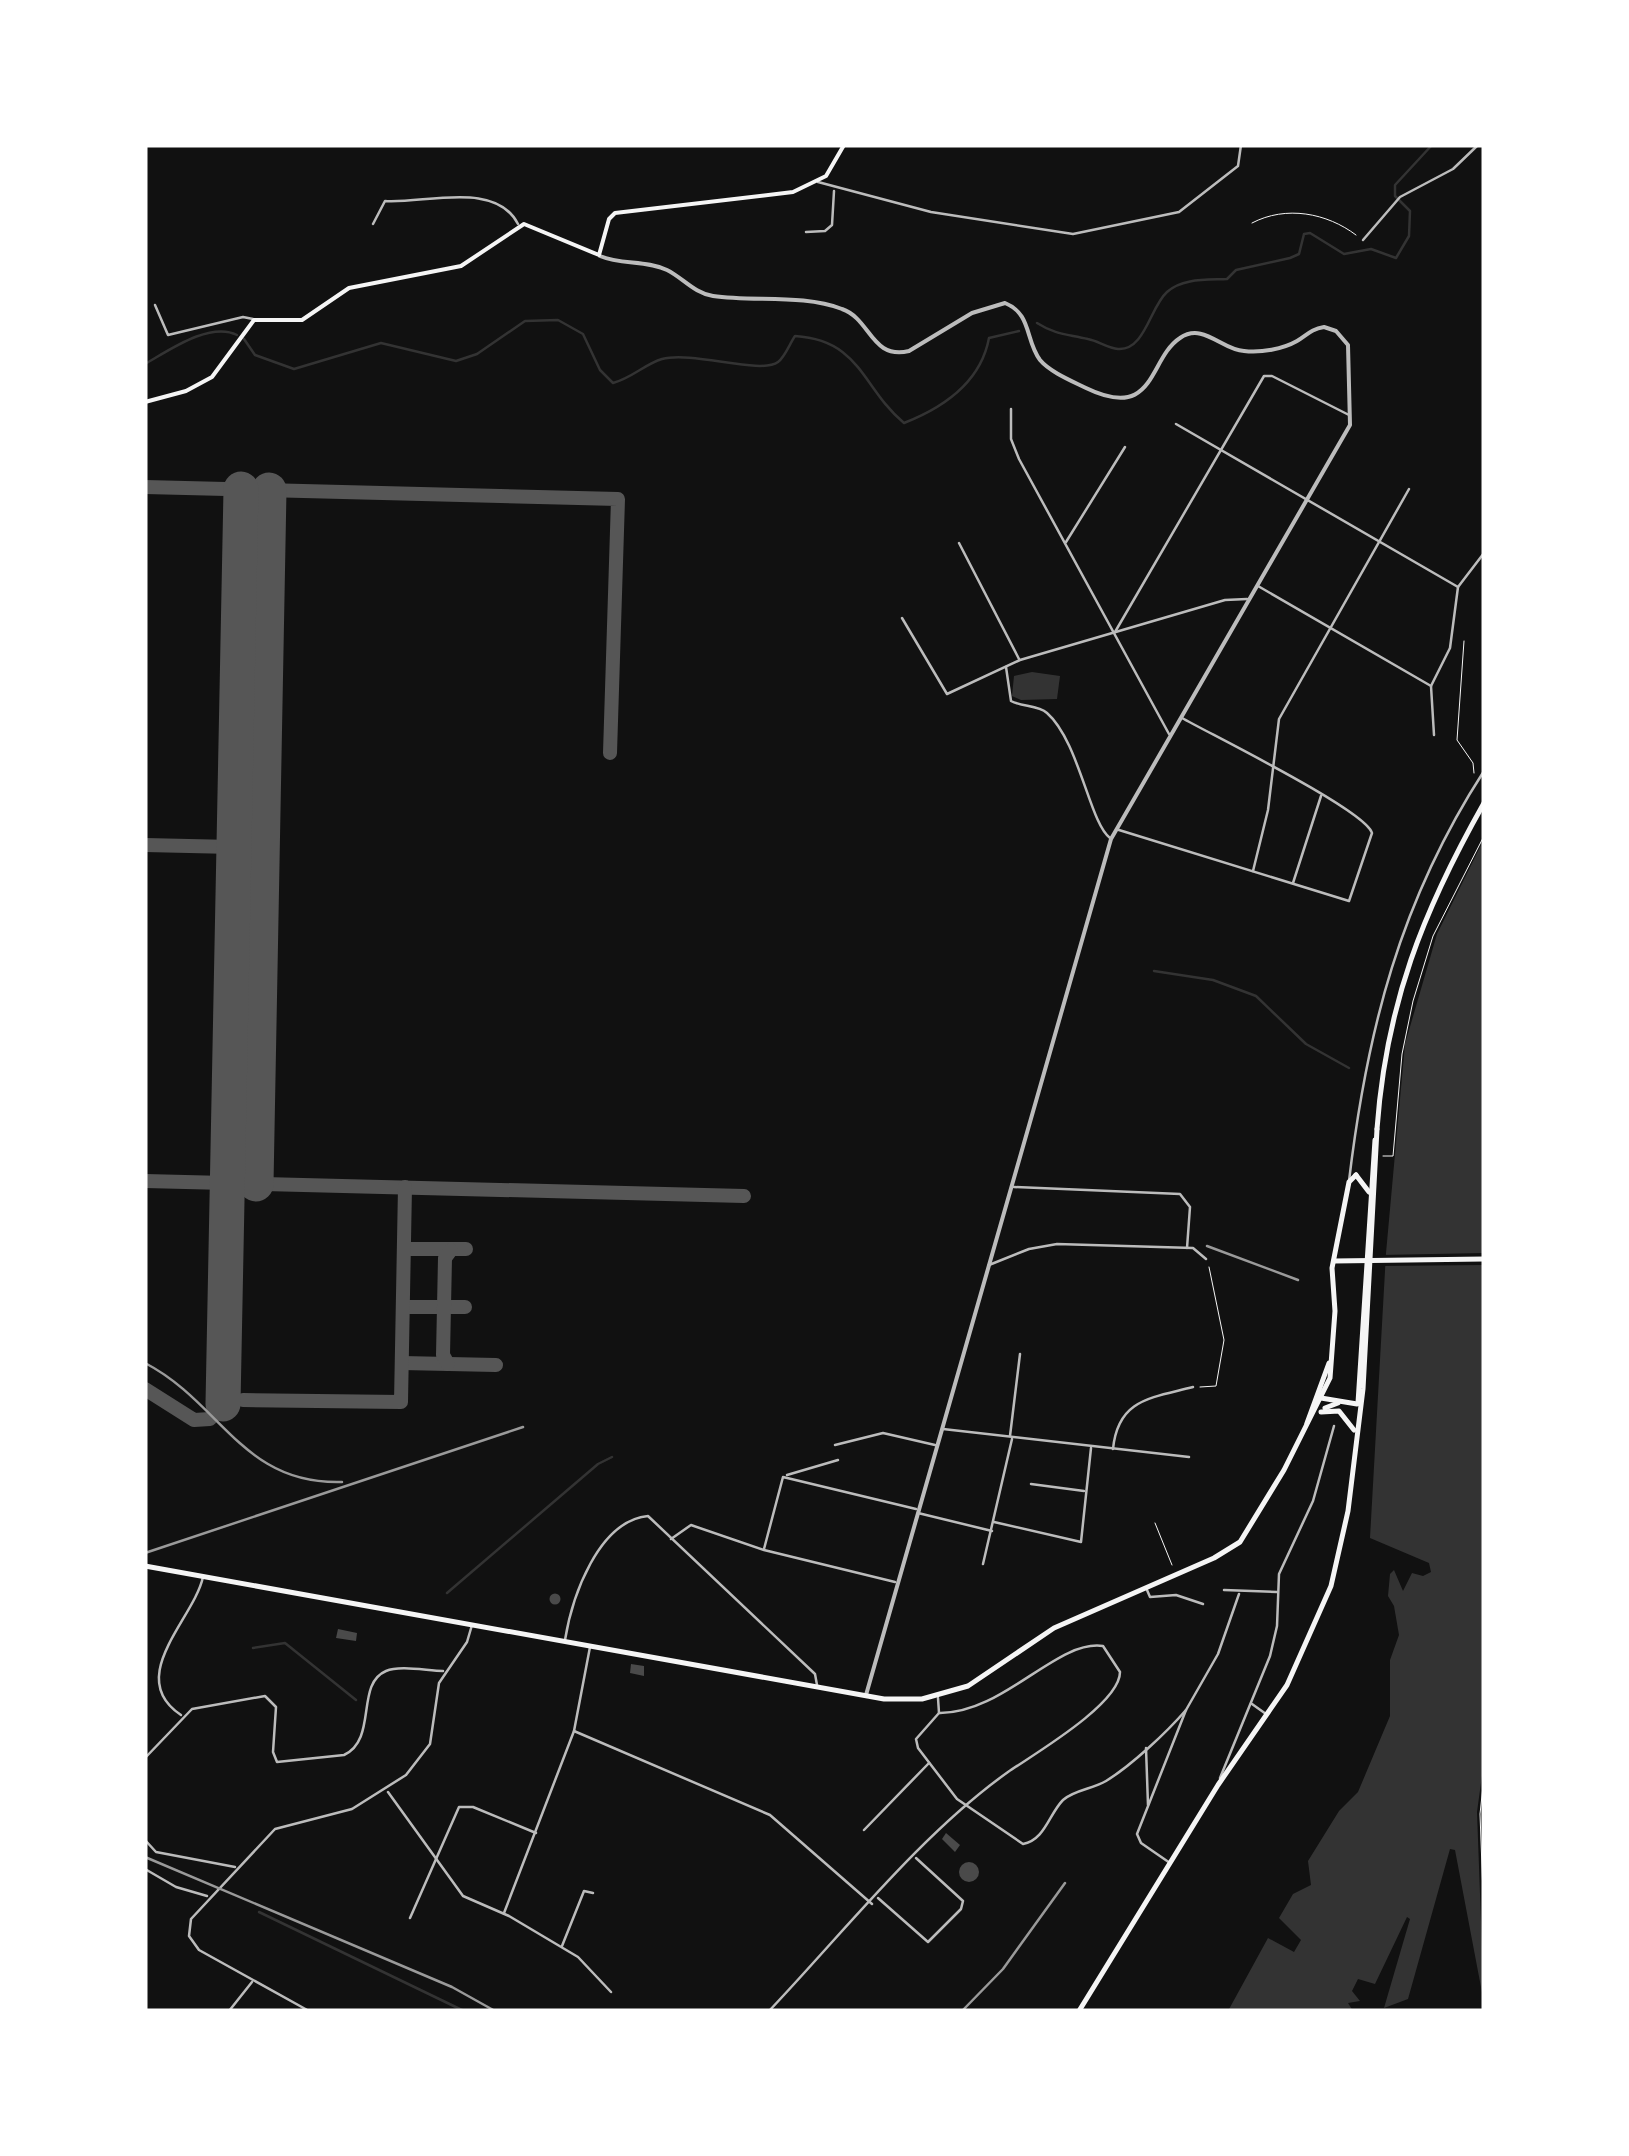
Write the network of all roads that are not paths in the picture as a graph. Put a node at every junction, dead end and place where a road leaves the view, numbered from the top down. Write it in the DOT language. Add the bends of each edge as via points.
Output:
graph roads {
  1 [pos="844,145"];
  2 [pos="1241,145"];
  3 [pos="1478,145"];
  4 [pos="818,182"];
  5 [pos="834,190"];
  6 [pos="373,224"];
  7 [pos="519,226"];
  8 [pos="806,232"];
  9 [pos="1363,240"];
  10 [pos="598,256"];
  11 [pos="155,305"];
  12 [pos="254,320"];
  13 [pos="145,402"];
  14 [pos="1011,410"];
  15 [pos="1351,416"];
  16 [pos="1176,424"];
  17 [pos="1125,447"];
  18 [pos="1219,450"];
  19 [pos="1409,490"];
  20 [pos="1306,500"];
  21 [pos="959,543"];
  22 [pos="1064,544"];
  23 [pos="1380,544"];
  24 [pos="1484,553"];
  25 [pos="1257,586"];
  26 [pos="1458,587"];
  27 [pos="1249,600"];
  28 [pos="902,618"];
  29 [pos="1332,628"];
  30 [pos="1113,633"];
  31 [pos="1020,660"];
  32 [pos="1006,667"];
  33 [pos="1431,686"];
  34 [pos="1180,717"];
  35 [pos="1170,735"];
  36 [pos="1434,735"];
  37 [pos="1273,770"];
  38 [pos="1484,771"];
  39 [pos="1322,794"];
  40 [pos="1484,803"];
  41 [pos="1116,829"];
  42 [pos="1111,839"];
  43 [pos="1252,872"];
  44 [pos="1292,884"];
  45 [pos="1356,1175"];
  46 [pos="1374,1176"];
  47 [pos="1349,1182"];
  48 [pos="1010,1186"];
  49 [pos="1369,1192"];
  50 [pos="1186,1248"];
  51 [pos="1206,1259"];
  52 [pos="1484,1259"];
  53 [pos="1334,1261"];
  54 [pos="988,1265"];
  55 [pos="1020,1354"];
  56 [pos="1331,1360"];
  57 [pos="1193,1387"];
  58 [pos="1321,1398"];
  59 [pos="1338,1403"];
  60 [pos="1358,1404"];
  61 [pos="1310,1410"];
  62 [pos="1321,1412"];
  63 [pos="1334,1426"];
  64 [pos="941,1429"];
  65 [pos="1306,1429"];
  66 [pos="1356,1433"];
  67 [pos="1012,1436"];
  68 [pos="836,1445"];
  69 [pos="936,1446"];
  70 [pos="1091,1446"];
  71 [pos="1112,1448"];
  72 [pos="1189,1457"];
  73 [pos="838,1460"];
  74 [pos="782,1476"];
  75 [pos="1030,1484"];
  76 [pos="1086,1491"];
  77 [pos="917,1511"];
  78 [pos="994,1522"];
  79 [pos="992,1530"];
  80 [pos="671,1539"];
  81 [pos="764,1550"];
  82 [pos="983,1564"];
  83 [pos="145,1566"];
  84 [pos="204,1576"];
  85 [pos="897,1582"];
  86 [pos="1146,1588"];
  87 [pos="1224,1590"];
  88 [pos="1278,1592"];
  89 [pos="1239,1594"];
  90 [pos="1203,1604"];
  91 [pos="472,1625"];
  92 [pos="565,1641"];
  93 [pos="590,1646"];
  94 [pos="445,1671"];
  95 [pos="816,1686"];
  96 [pos="866,1696"];
  97 [pos="938,1696"];
  98 [pos="1250,1704"];
  99 [pos="1186,1710"];
  100 [pos="939,1713"];
  101 [pos="182,1716"];
  102 [pos="1267,1716"];
  103 [pos="574,1732"];
  104 [pos="1146,1746"];
  105 [pos="145,1758"];
  106 [pos="929,1763"];
  107 [pos="1218,1785"];
  108 [pos="387,1791"];
  109 [pos="964,1803"];
  110 [pos="1148,1807"];
  111 [pos="864,1830"];
  112 [pos="538,1833"];
  113 [pos="145,1840"];
  114 [pos="915,1857"];
  115 [pos="435,1860"];
  116 [pos="1170,1863"];
  117 [pos="235,1867"];
  118 [pos="145,1869"];
  119 [pos="593,1893"];
  120 [pos="208,1897"];
  121 [pos="877,1897"];
  122 [pos="872,1904"];
  123 [pos="504,1914"];
  124 [pos="410,1918"];
  125 [pos="562,1947"];
  126 [pos="253,1981"];
  127 [pos="611,1992"];
  128 [pos="229,2011"];
  129 [pos="309,2011"];
  130 [pos="770,2011"];
  131 [pos="1079,2011"];
  1 -- 4 [label="main road"];
  2 -- 5 [label="street" via="1240,163 1189,207 1080,234"];
  3 -- 9 [label="street" via="1453,170 1398,199"];
  4 -- 5 [label="street"];
  4 -- 10 [label="main road" via="774,196 616,213"];
  5 -- 8 [label="street" via="832,225"];
  6 -- 7 [label="street" via="385,201 481,198 506,210"];
  7 -- 10 [label="main road" via="534,225"];
  7 -- 12 [label="main road" via="461,266 349,288 302,320"];
  10 -- 15 [label="street" via="658,267 705,294 840,308 878,345 896,353 1006,303 1024,317 1046,365 1118,397 1150,382 1185,335 1205,334 1245,352 1274,349 1329,328 1348,345"];
  11 -- 12 [label="street" via="168,335 242,317"];
  12 -- 13 [label="main road" via="212,377"];
  14 -- 22 [label="street" via="1015,450"];
  15 -- 18 [label="street" via="1264,376"];
  15 -- 20 [label="street"];
  16 -- 18 [label="street"];
  17 -- 22 [label="street"];
  18 -- 20 [label="street"];
  18 -- 30 [label="street"];
  19 -- 23 [label="street"];
  20 -- 23 [label="street"];
  20 -- 25 [label="street"];
  21 -- 31 [label="street"];
  22 -- 30 [label="street"];
  23 -- 26 [label="street"];
  23 -- 29 [label="street"];
  24 -- 26 [label="street"];
  25 -- 27 [label="street"];
  25 -- 29 [label="street"];
  26 -- 33 [label="street" via="1450,648"];
  27 -- 30 [label="street" via="1225,600"];
  27 -- 34 [label="street"];
  28 -- 32 [label="street" via="942,691 949,694"];
  29 -- 33 [label="street"];
  29 -- 37 [label="street" via="1279,719"];
  30 -- 31 [label="street"];
  30 -- 35 [label="street"];
  31 -- 32 [label="street"];
  32 -- 42 [label="street" via="1011,701 1051,717 1083,771 1100,830"];
  33 -- 36 [label="street"];
  34 -- 35 [label="street"];
  34 -- 37 [label="street"];
  35 -- 41 [label="street"];
  37 -- 39 [label="street"];
  37 -- 43 [label="street"];
  38 -- 47 [label="street" via="1418,898 1390,971 1364,1062"];
  39 -- 44 [label="street"];
  39 -- 44 [label="street" via="1372,833 1349,900"];
  40 -- 46 [label="main road" via="1402,978 1383,1056"];
  41 -- 42 [label="street"];
  41 -- 43 [label="street"];
  42 -- 48 [label="street"];
  43 -- 44 [label="street"];
  45 -- 46 [label="main road"];
  45 -- 47 [label="main road"];
  45 -- 49 [label="main road"];
  46 -- 49 [label="main road"];
  46 -- 60 [label="main road"];
  47 -- 53 [label="main road"];
  48 -- 50 [label="street" via="1180,1194 1190,1207"];
  48 -- 54 [label="street"];
  49 -- 60 [label="main road"];
  50 -- 51 [label="street"];
  50 -- 54 [label="street" via="1057,1244"];
  52 -- 53 [label="main road"];
  53 -- 56 [label="main road"];
  54 -- 64 [label="street"];
  55 -- 67 [label="street"];
  56 -- 58 [label="main road"];
  56 -- 61 [label="main road"];
  57 -- 71 [label="street" via="1122,1414"];
  58 -- 59 [label="main road"];
  58 -- 61 [label="main road"];
  58 -- 65 [label="main road"];
  59 -- 60 [label="main road"];
  59 -- 62 [label="main road"];
  60 -- 66 [label="main road"];
  61 -- 65 [label="main road"];
  62 -- 65 [label="main road"];
  62 -- 66 [label="main road" via="1343,1414"];
  63 -- 88 [label="street"];
  64 -- 67 [label="street"];
  64 -- 69 [label="street"];
  65 -- 86 [label="main road" via="1247,1533 1224,1553"];
  66 -- 102 [label="main road" via="1331,1586 1304,1654"];
  67 -- 70 [label="street"];
  67 -- 78 [label="street"];
  68 -- 69 [label="street" via="883,1434"];
  69 -- 77 [label="street"];
  70 -- 71 [label="street"];
  70 -- 76 [label="street"];
  71 -- 72 [label="street"];
  73 -- 74 [label="street"];
  74 -- 77 [label="street"];
  74 -- 81 [label="street"];
  75 -- 76 [label="street"];
  76 -- 78 [label="street" via="1081,1542"];
  77 -- 79 [label="street"];
  77 -- 85 [label="street"];
  78 -- 79 [label="street"];
  79 -- 82 [label="street"];
  80 -- 81 [label="street" via="690,1525"];
  80 -- 92 [label="street" via="648,1516 615,1529 597,1550"];
  80 -- 95 [label="street" via="815,1674"];
  81 -- 85 [label="street"];
  83 -- 84 [label="main road"];
  84 -- 91 [label="main road"];
  84 -- 101 [label="street" via="166,1643 160,1676 168,1703"];
  85 -- 96 [label="street"];
  86 -- 90 [label="street" via="1150,1597"];
  86 -- 97 [label="main road" via="1054,1628 982,1679"];
  87 -- 89 [label="street"];
  88 -- 89 [label="street"];
  88 -- 98 [label="street" via="1274,1641"];
  89 -- 99 [label="street" via="1211,1670"];
  91 -- 92 [label="main road"];
  91 -- 94 [label="street"];
  92 -- 93 [label="main road"];
  93 -- 95 [label="main road"];
  93 -- 103 [label="street"];
  94 -- 101 [label="street" via="388,1670 371,1686 353,1750 336,1757 280,1763 273,1752 276,1706 270,1697 200,1706"];
  94 -- 108 [label="street" via="430,1744"];
  95 -- 96 [label="main road"];
  96 -- 97 [label="main road"];
  97 -- 100 [label="street"];
  98 -- 102 [label="street"];
  98 -- 107 [label="street"];
  99 -- 104 [label="street"];
  99 -- 110 [label="street"];
  100 -- 106 [label="street" via="916,1739"];
  100 -- 109 [label="street" via="988,1704 1094,1645 1103,1646 1120,1677 1095,1710"];
  101 -- 105 [label="street"];
  102 -- 107 [label="main road"];
  103 -- 112 [label="street"];
  103 -- 122 [label="street" via="770,1815"];
  104 -- 109 [label="street" via="1105,1782 1068,1796 1028,1844"];
  104 -- 110 [label="street"];
  106 -- 109 [label="street"];
  106 -- 111 [label="street"];
  107 -- 116 [label="main road"];
  108 -- 115 [label="street"];
  108 -- 117 [label="street" via="352,1809 281,1826"];
  109 -- 114 [label="street"];
  110 -- 116 [label="street" via="1138,1839"];
  112 -- 115 [label="street" via="463,1806"];
  112 -- 123 [label="street"];
  113 -- 117 [label="street" via="156,1852"];
  114 -- 121 [label="street"];
  114 -- 121 [label="street" via="963,1900 962,1909 928,1942"];
  115 -- 123 [label="street" via="462,1896"];
  115 -- 124 [label="street"];
  116 -- 131 [label="main road"];
  117 -- 120 [label="street"];
  118 -- 120 [label="street"];
  119 -- 125 [label="street" via="584,1892"];
  120 -- 126 [label="street" via="188,1924 191,1941"];
  121 -- 122 [label="street"];
  122 -- 130 [label="street"];
  123 -- 125 [label="street"];
  125 -- 127 [label="street"];
  126 -- 128 [label="street"];
  126 -- 129 [label="street"];
}
